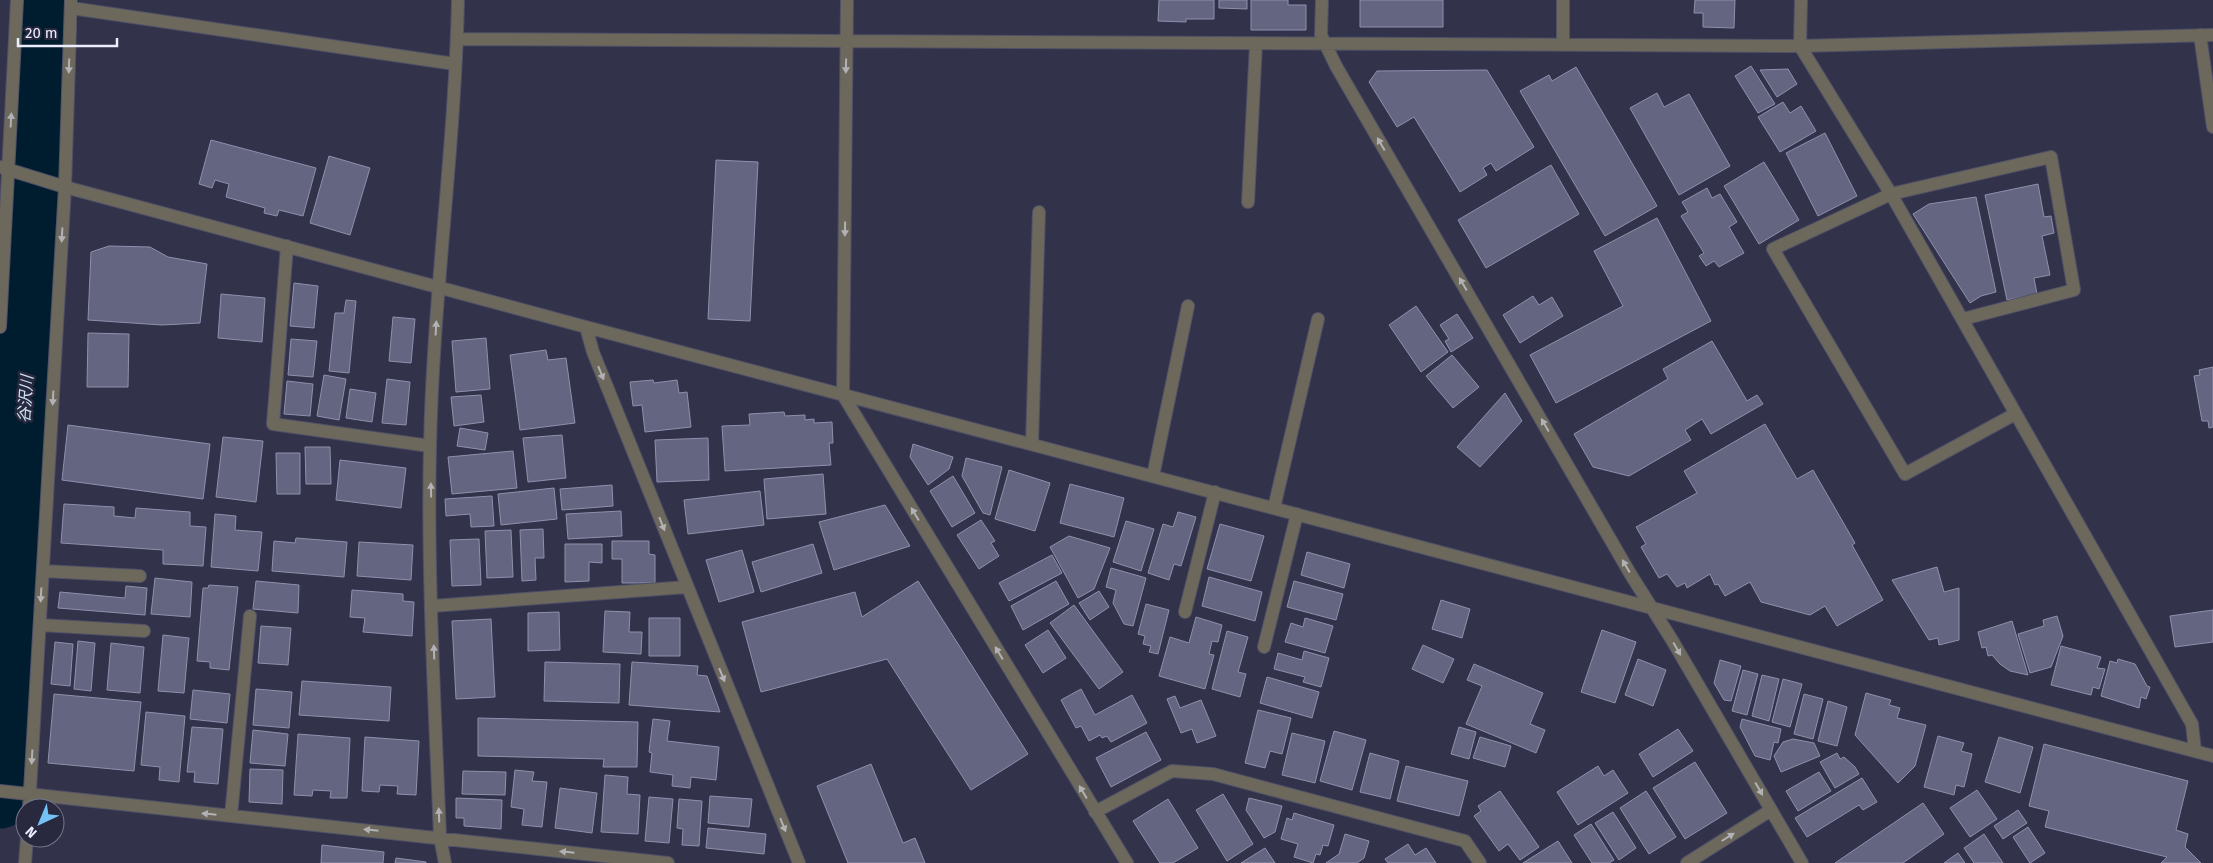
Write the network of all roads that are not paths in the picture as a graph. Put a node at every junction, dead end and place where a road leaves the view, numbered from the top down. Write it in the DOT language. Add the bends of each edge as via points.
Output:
graph roads {
  1 [pos="17,0"];
  2 [pos="458,0"];
  3 [pos="847,0"];
  4 [pos="1322,0"];
  5 [pos="1563,0"];
  6 [pos="1801,0"];
  7 [pos="71,4"];
  8 [pos="2200,35"];
  9 [pos="2213,35"];
  10 [pos="457,39"];
  11 [pos="846,42"];
  12 [pos="1256,44"];
  13 [pos="1327,44"];
  14 [pos="1563,44"];
  15 [pos="1800,46"];
  16 [pos="456,64"];
  17 [pos="2213,127"];
  18 [pos="4,168"];
  19 [pos="62,185"];
  20 [pos="1890,194"];
  21 [pos="1248,202"];
  22 [pos="1039,212"];
  23 [pos="287,246"];
  24 [pos="438,286"];
  25 [pos="1188,306"];
  26 [pos="1318,318"];
  27 [pos="1963,319"];
  28 [pos="0,327"];
  29 [pos="586,327"];
  30 [pos="843,395"];
  31 [pos="2015,414"];
  32 [pos="1032,444"];
  33 [pos="430,446"];
  34 [pos="1152,476"];
  35 [pos="1215,492"];
  36 [pos="1274,508"];
  37 [pos="1298,514"];
  38 [pos="43,570"];
  39 [pos="140,576"];
  40 [pos="687,587"];
  41 [pos="432,606"];
  42 [pos="1652,607"];
  43 [pos="1185,612"];
  44 [pos="250,616"];
  45 [pos="40,625"];
  46 [pos="144,631"];
  47 [pos="1264,647"];
  48 [pos="2195,751"];
  49 [pos="2213,756"];
  50 [pos="0,791"];
  51 [pos="30,795"];
  52 [pos="30,798"];
  53 [pos="1771,810"];
  54 [pos="1095,812"];
  55 [pos="232,816"];
  56 [pos="440,837"];
  57 [pos="26,848"];
  58 [pos="25,863"];
  59 [pos="445,863"];
  60 [pos="668,863"];
  61 [pos="798,863"];
  62 [pos="1127,863"];
  63 [pos="1480,863"];
  64 [pos="1686,863"];
  65 [pos="1802,863"];
  18 -- 1 [label="street, one-way"];
  2 -- 10 [label="street"];
  3 -- 11 [label="street"];
  4 -- 13 [label="street" via="1322,35"];
  5 -- 14 [label="street"];
  6 -- 15 [label="street"];
  7 -- 16 [label="street"];
  7 -- 19 [label="street, one-way"];
  8 -- 9 [label="street"];
  8 -- 15 [label="street"];
  8 -- 17 [label="street"];
  10 -- 11 [label="street"];
  10 -- 16 [label="street"];
  11 -- 12 [label="street"];
  11 -- 30 [label="street, one-way"];
  12 -- 13 [label="street"];
  12 -- 21 [label="street"];
  13 -- 14 [label="street"];
  42 -- 13 [label="street, one-way" via="1336,66"];
  14 -- 15 [label="street"];
  15 -- 20 [label="street"];
  16 -- 24 [label="street"];
  18 -- 19 [label="street"];
  18 -- 28 [label="street"];
  19 -- 23 [label="street"];
  19 -- 38 [label="street, one-way"];
  20 -- 27 [label="street"];
  20 -- 27 [label="street" via="2051,157 2074,290"];
  20 -- 31 [label="street" via="1773,249 1905,474"];
  22 -- 32 [label="street"];
  23 -- 24 [label="street"];
  23 -- 33 [label="street" via="273,424"];
  24 -- 29 [label="street"];
  33 -- 24 [label="street, one-way"];
  25 -- 34 [label="street"];
  26 -- 36 [label="street"];
  27 -- 31 [label="street"];
  29 -- 30 [label="street"];
  29 -- 40 [label="street, one-way" via="593,352"];
  30 -- 32 [label="street"];
  54 -- 30 [label="street, one-way"];
  31 -- 48 [label="street" via="2192,724"];
  32 -- 34 [label="street"];
  41 -- 33 [label="street, one-way"];
  34 -- 35 [label="street"];
  35 -- 36 [label="street"];
  35 -- 43 [label="street"];
  36 -- 37 [label="street"];
  37 -- 42 [label="street"];
  37 -- 47 [label="street"];
  38 -- 39 [label="street"];
  38 -- 45 [label="street, one-way"];
  40 -- 41 [label="street"];
  40 -- 61 [label="street, one-way"];
  56 -- 41 [label="street, one-way"];
  42 -- 48 [label="street"];
  42 -- 53 [label="street, one-way"];
  44 -- 55 [label="street"];
  45 -- 46 [label="street"];
  45 -- 51 [label="street, one-way"];
  48 -- 49 [label="street"];
  50 -- 51 [label="street"];
  51 -- 52 [label="street"];
  55 -- 51 [label="street, one-way"];
  64 -- 53 [label="street, one-way"];
  53 -- 65 [label="street"];
  54 -- 62 [label="street"];
  54 -- 63 [label="street" via="1172,771 1213,774 1465,841"];
  56 -- 55 [label="street, one-way"];
  56 -- 59 [label="street"];
  60 -- 56 [label="street, one-way"];
  57 -- 58 [label="street"];
}
